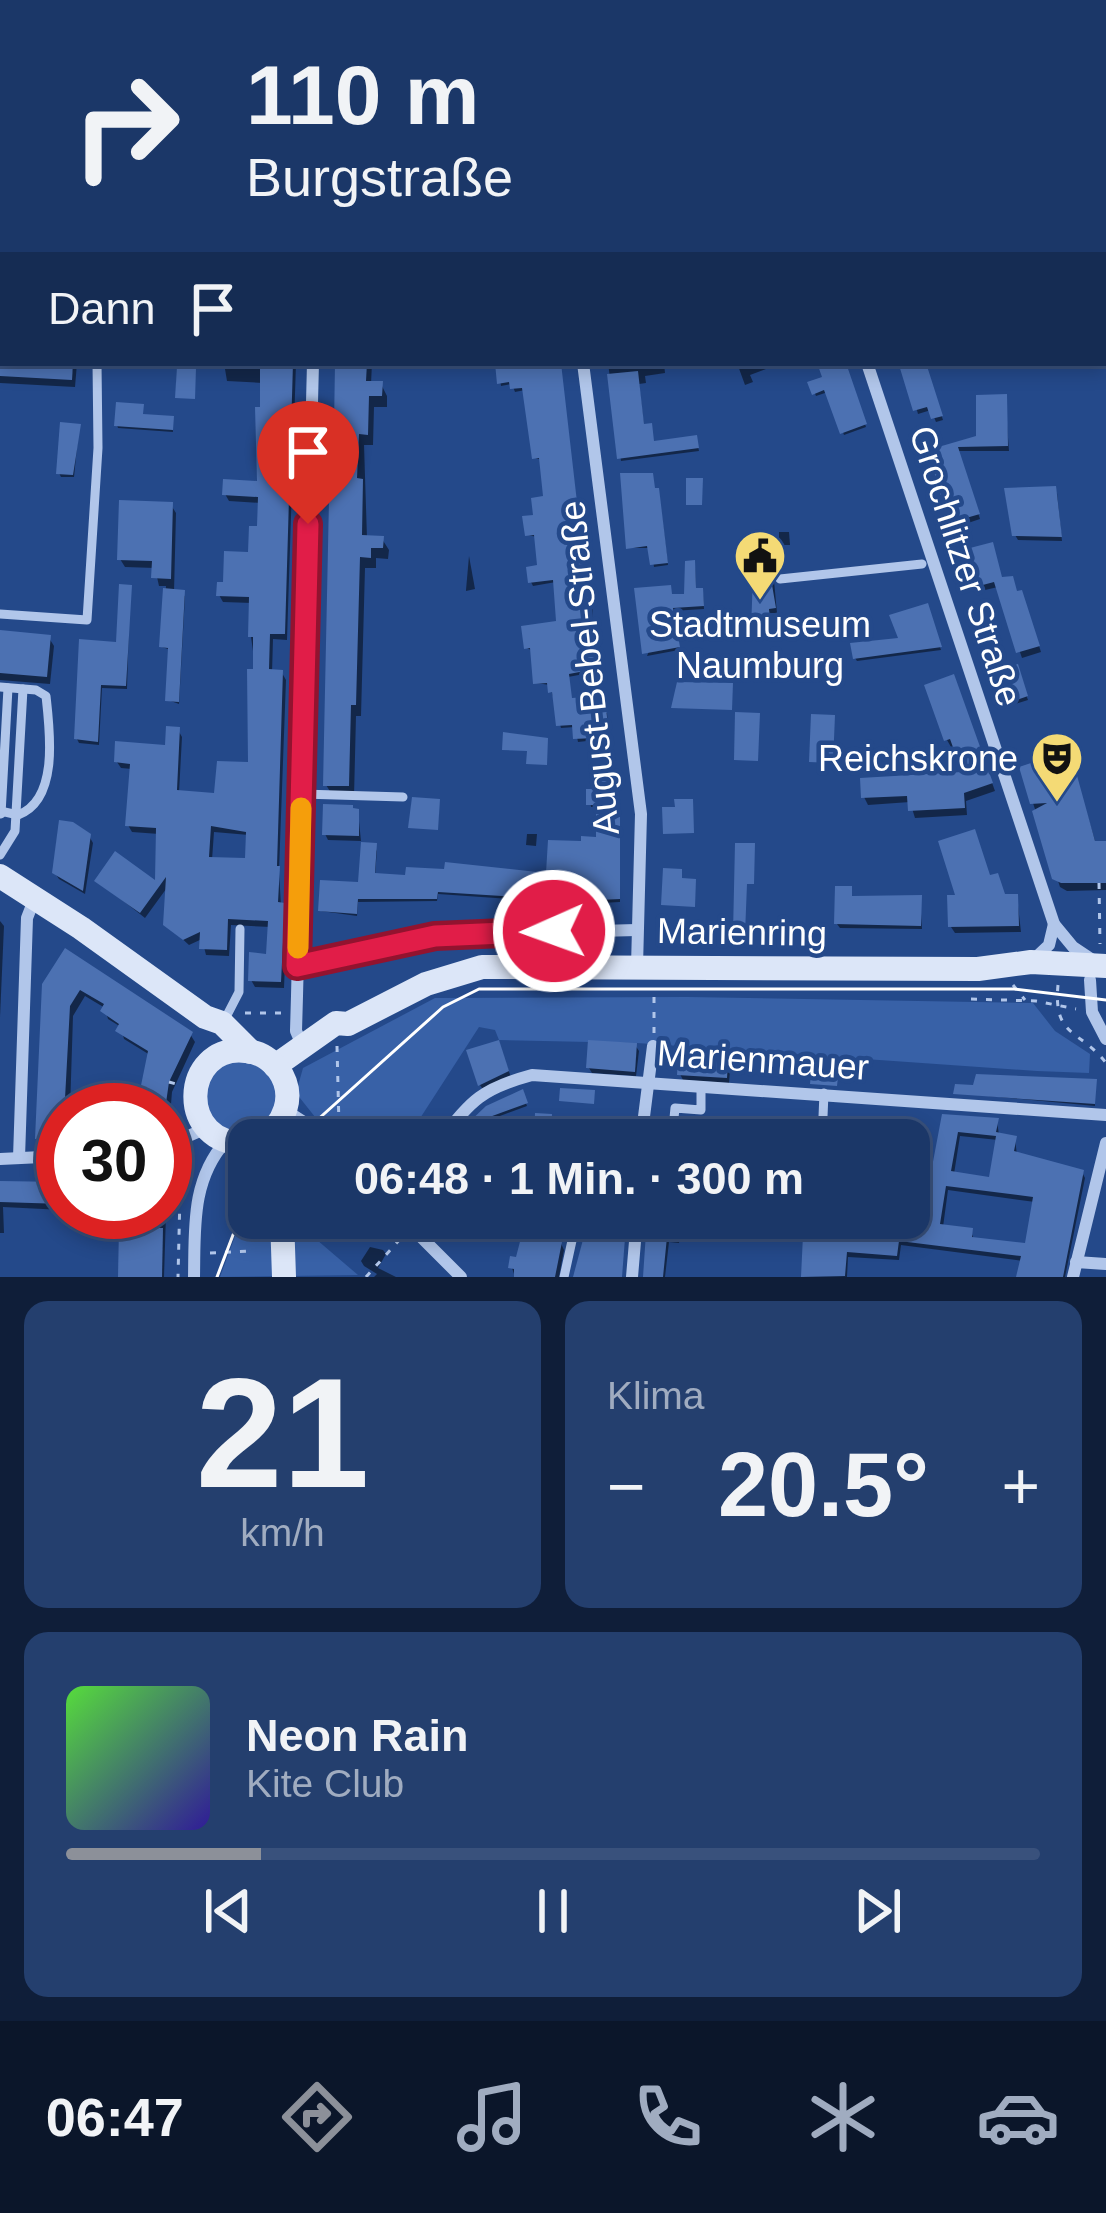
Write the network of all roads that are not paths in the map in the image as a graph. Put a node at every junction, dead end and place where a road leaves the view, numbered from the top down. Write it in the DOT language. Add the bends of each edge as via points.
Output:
graph roads {
  1 [pos="97,366"];
  2 [pos="313,366"];
  3 [pos="583,366"];
  4 [pos="868,366"];
  5 [pos="922,564"];
  6 [pos="780,579"];
  7 [pos="0,614"];
  8 [pos="4,687"];
  9 [pos="23,689"];
  10 [pos="302,794"];
  11 [pos="403,797"];
  12 [pos="1,813"];
  13 [pos="17,815"];
  14 [pos="0,856"];
  15 [pos="0,876"];
  16 [pos="34,900"];
  17 [pos="1054,924"];
  18 [pos="240,929"];
  19 [pos="638,930"];
  20 [pos="1031,962"];
  21 [pos="297,966"];
  22 [pos="637,966"];
  23 [pos="1002,968"];
  24 [pos="1101,968"];
  25 [pos="222,1018"];
  26 [pos="326,1039"];
  27 [pos="1106,1039"];
  28 [pos="653,1046"];
  29 [pos="251,1052"];
  30 [pos="211,1061"];
  31 [pos="275,1066"];
  32 [pos="650,1083"];
  33 [pos="701,1085"];
  34 [pos="824,1093"];
  35 [pos="1106,1115"];
  36 [pos="277,1119"];
  37 [pos="456,1119"];
  38 [pos="644,1119"];
  39 [pos="674,1119"];
  40 [pos="823,1119"];
  41 [pos="227,1138"];
  42 [pos="192,1142"];
  43 [pos="1106,1143"];
  44 [pos="36,1157"];
  45 [pos="19,1158"];
  46 [pos="0,1159"];
  47 [pos="1087,1214"];
  48 [pos="1106,1217"];
  49 [pos="283,1239"];
  50 [pos="423,1239"];
  51 [pos="573,1239"];
  52 [pos="636,1239"];
  53 [pos="1106,1264"];
  54 [pos="1075,1270"];
  55 [pos="194,1277"];
  56 [pos="284,1277"];
  57 [pos="461,1277"];
  58 [pos="564,1277"];
  59 [pos="632,1277"];
  1 -- 7 [label="lane" via="87,620"];
  2 -- 10 [label="street"];
  3 -- 19 [label="street, August-Bebel-Straße" via="640,814"];
  4 -- 17 [label="street, Grochlitzer Straße"];
  5 -- 6 [label="lane"];
  8 -- 9 [label="lane"];
  8 -- 12 [label="lane"];
  9 -- 13 [label="lane"];
  9 -- 13 [label="lane" via="46,696 48,751 41,798"];
  10 -- 11 [label="lane"];
  10 -- 21 [label="street"];
  12 -- 13 [label="lane"];
  13 -- 14 [label="lane"];
  15 -- 16 [label="main road"];
  16 -- 25 [label="main road"];
  16 -- 45 [label="street"];
  17 -- 20 [label="street"];
  17 -- 24 [label="street, Grochlitzer Straße"];
  18 -- 25 [label="lane" via="239,992"];
  19 -- 21 [label="street, Marienring" via="445,935"];
  19 -- 22 [label="street, August-Bebel-Straße"];
  20 -- 23 [label="main road"];
  20 -- 24 [label="main road"];
  21 -- 26 [label="street" via="296,1031"];
  22 -- 23 [label="main road, Marienring"];
  22 -- 26 [label="main road, Marienring" via="464,970"];
  23 -- 24 [label="main road"];
  24 -- 27 [label="street" via="1091,1012"];
  25 -- 29 [label="main road"];
  25 -- 30 [label="main road"];
  26 -- 31 [label="main road, Marienring"];
  28 -- 32 [label="street"];
  29 -- 30 [label="main road"];
  29 -- 31 [label="main road"];
  30 -- 41 [label="main road" via="194,1092 196,1110"];
  31 -- 36 [label="main road" via="286,1088"];
  32 -- 33 [label="street, Marienmauer"];
  32 -- 37 [label="street, Marienmauer" via="532,1075 483,1092"];
  32 -- 38 [label="street"];
  33 -- 34 [label="street, Marienmauer"];
  33 -- 39 [label="lane" via="701,1109 675,1108"];
  34 -- 35 [label="street, Marienmauer"];
  34 -- 40 [label="lane"];
  41 -- 42 [label="street"];
  41 -- 55 [label="street" via="198,1195"];
  43 -- 47 [label="street"];
  44 -- 45 [label="street"];
  45 -- 46 [label="street"];
  47 -- 48 [label="street"];
  47 -- 54 [label="street"];
  49 -- 56 [label="main road"];
  50 -- 57 [label="street"];
  51 -- 58 [label="lane"];
  52 -- 59 [label="street"];
  53 -- 54 [label="street"];
}
